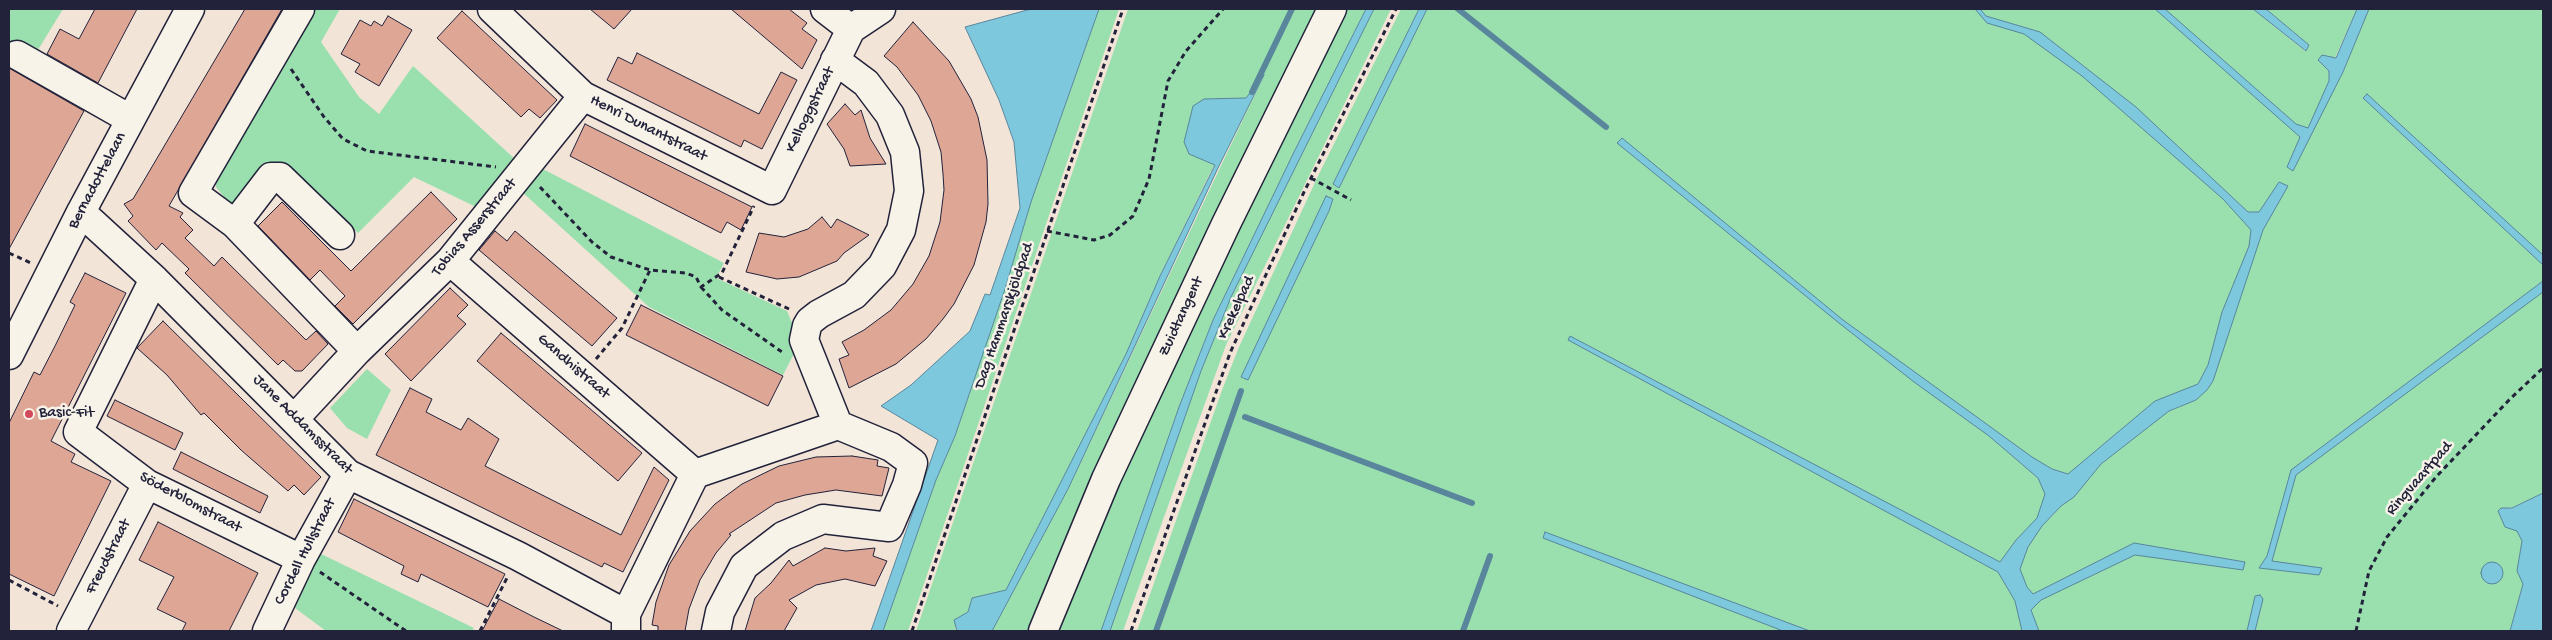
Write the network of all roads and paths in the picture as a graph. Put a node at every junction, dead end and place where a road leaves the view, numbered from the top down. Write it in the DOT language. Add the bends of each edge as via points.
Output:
graph roads {
  1 [pos="190,9"];
  2 [pos="300,9"];
  3 [pos="492,9"];
  4 [pos="825,9"];
  5 [pos="880,9"];
  6 [pos="1123,9"];
  7 [pos="1224,9"];
  8 [pos="1332,9"];
  9 [pos="1396,9"];
  10 [pos="850,30"];
  11 [pos="17,55"];
  12 [pos="835,60"];
  13 [pos="583,96"];
  14 [pos="130,119"];
  15 [pos="1311,178"];
  16 [pos="768,189"];
  17 [pos="1351,200"];
  18 [pos="81,212"];
  19 [pos="235,224"];
  20 [pos="1047,231"];
  21 [pos="340,235"];
  22 [pos="450,261"];
  23 [pos="650,270"];
  24 [pos="154,279"];
  25 [pos="701,287"];
  26 [pos="810,321"];
  27 [pos="357,351"];
  28 [pos="9,356"];
  29 [pos="814,366"];
  30 [pos="2543,368"];
  31 [pos="582,375"];
  32 [pos="295,418"];
  33 [pos="838,425"];
  34 [pos="348,474"];
  35 [pos="695,474"];
  36 [pos="147,484"];
  37 [pos="518,556"];
  38 [pos="301,559"];
  39 [pos="9,580"];
  40 [pos="626,623"];
  41 [pos="75,624"];
  42 [pos="266,631"];
  43 [pos="406,631"];
  44 [pos="480,631"];
  45 [pos="716,631"];
  46 [pos="912,631"];
  47 [pos="1043,631"];
  48 [pos="1131,631"];
  49 [pos="2356,631"];
  1 -- 14 [label="street, Bernadottelaan"];
  2 -- 19 [label="street" via="193,193"];
  3 -- 13 [label="street, Henri Dunantstraat"];
  4 -- 10 [label="street"];
  5 -- 10 [label="street, Kelloggstraat"];
  6 -- 20 [label="path, Dag Hammarskjöldpad"];
  7 -- 20 [label="path" via="1186,51 1168,81 1149,179 1133,216 1110,235 1094,240"];
  8 -- 47 [label="street, Zuidtangent" via="1106,479"];
  9 -- 15 [label="path, Krekelpad"];
  10 -- 12 [label="street, Kelloggstraat"];
  11 -- 14 [label="street"];
  12 -- 16 [label="street, Kelloggstraat"];
  12 -- 26 [label="street" via="866,83 890,114 905,152 909,191 901,230 882,266 854,295"];
  13 -- 16 [label="street, Henri Dunantstraat"];
  13 -- 22 [label="street, Tobias Asserstraat"];
  14 -- 18 [label="street, Bernadottelaan"];
  15 -- 17 [label="path"];
  15 -- 48 [label="path, Krekelpad" via="1230,353"];
  16 -- 26 [label="path" via="719,277"];
  18 -- 24 [label="street, Jane Addamsstraat"];
  18 -- 28 [label="street, Bernadottelaan"];
  19 -- 21 [label="street" via="271,177 280,178"];
  19 -- 27 [label="street"];
  20 -- 46 [label="path, Dag Hammarskjöldpad"];
  22 -- 27 [label="street, Tobias Asserstraat"];
  22 -- 31 [label="street, Gandhistraat"];
  23 -- 31 [label="path" via="622,328"];
  24 -- 32 [label="street, Jane Addamsstraat"];
  24 -- 36 [label="street, Söderblomstraat" via="78,432"];
  25 -- 29 [label="path" via="722,310 797,363"];
  26 -- 29 [label="street" via="804,340"];
  27 -- 32 [label="street, Tobias Asserstraat"];
  29 -- 33 [label="street"];
  30 -- 49 [label="path, Ringvaartpad" via="2436,477 2387,537 2369,571"];
  31 -- 35 [label="street, Gandhistraat"];
  32 -- 34 [label="street, Jane Addamsstraat"];
  33 -- 35 [label="street"];
  33 -- 45 [label="street" via="891,447 913,463 889,527 823,519 783,536 744,566 720,612"];
  34 -- 37 [label="street, Jane Addamsstraat"];
  34 -- 38 [label="street, Cordell Hullstraat"];
  35 -- 40 [label="street"];
  36 -- 38 [label="street, Söderblomstraat"];
  36 -- 41 [label="street, Freudstraat"];
  37 -- 40 [label="street, Jane Addamsstraat"];
  37 -- 44 [label="path"];
  38 -- 42 [label="street, Cordell Hullstraat"];
  38 -- 43 [label="path"];
  39 -- 41 [label="path"];
}
